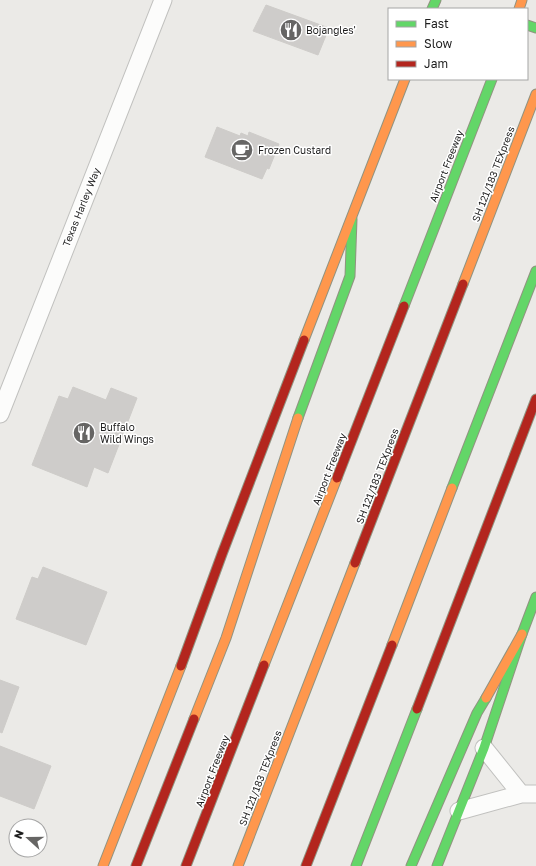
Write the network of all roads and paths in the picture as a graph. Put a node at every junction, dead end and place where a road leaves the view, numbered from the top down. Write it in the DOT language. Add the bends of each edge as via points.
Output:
graph roads {
  1 [pos="163,0"];
  2 [pos="405,80"];
  3 [pos="492,80"];
  4 [pos="536,94"];
  5 [pos="352,219"];
  6 [pos="536,271"];
  7 [pos="536,399"];
  8 [pos="0,414"];
  9 [pos="536,597"];
  10 [pos="522,634"];
  11 [pos="484,748"];
  12 [pos="528,794"];
  13 [pos="459,811"];
  14 [pos="103,866"];
  15 [pos="136,866"];
  16 [pos="186,866"];
  17 [pos="238,866"];
  18 [pos="306,866"];
  19 [pos="356,866"];
  20 [pos="411,866"];
  21 [pos="437,866"];
  1 -- 8 [label="street, Texas Harley Way"];
  2 -- 5 [label="main road"];
  3 -- 16 [label="main road, Airport Freeway"];
  4 -- 17 [label="main road, SH 121/183 TEXpress"];
  5 -- 14 [label="main road"];
  5 -- 15 [label="main road" via="350,276 292,434 226,638"];
  6 -- 18 [label="main road"];
  7 -- 19 [label="main road"];
  9 -- 10 [label="main road"];
  10 -- 11 [label="main road"];
  10 -- 20 [label="main road" via="477,713"];
  11 -- 12 [label="street"];
  11 -- 13 [label="main road"];
  12 -- 13 [label="street"];
  13 -- 21 [label="main road"];
}
